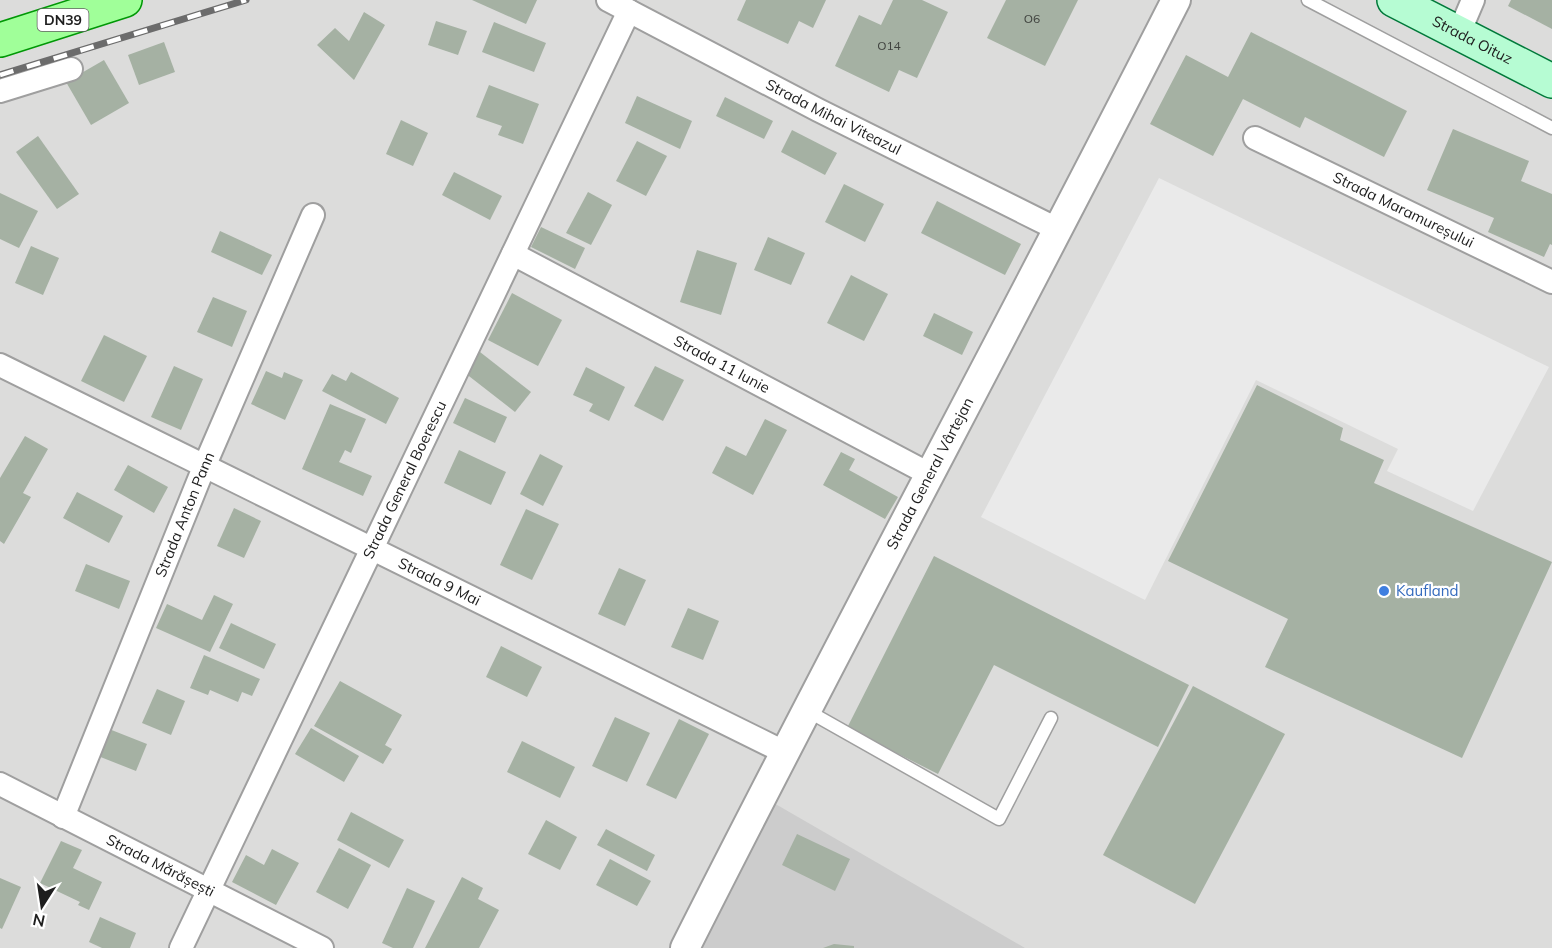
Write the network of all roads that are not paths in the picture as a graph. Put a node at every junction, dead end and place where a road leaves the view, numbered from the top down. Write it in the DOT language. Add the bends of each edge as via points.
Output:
graph roads {
  1 [pos="125,0"];
  2 [pos="608,0"];
  3 [pos="1176,0"];
  4 [pos="1308,0"];
  5 [pos="1394,0"];
  6 [pos="1473,0"];
  7 [pos="629,11"];
  8 [pos="1459,33"];
  9 [pos="0,40"];
  10 [pos="71,69"];
  11 [pos="1552,81"];
  12 [pos="0,91"];
  13 [pos="1552,128"];
  14 [pos="1255,138"];
  15 [pos="313,215"];
  16 [pos="1059,230"];
  17 [pos="513,254"];
  18 [pos="1552,282"];
  19 [pos="0,364"];
  20 [pos="204,467"];
  21 [pos="931,474"];
  22 [pos="371,547"];
  23 [pos="807,710"];
  24 [pos="1051,718"];
  25 [pos="784,752"];
  26 [pos="0,784"];
  27 [pos="63,817"];
  28 [pos="208,892"];
  29 [pos="181,948"];
  30 [pos="322,948"];
  31 [pos="686,948"];
  1 -- 9 [label="main road, DN39"];
  2 -- 7 [label="street, Strada Mihai Viteazul"];
  3 -- 16 [label="street, Strada General Vârtejan"];
  4 -- 13 [label="lane"];
  5 -- 8 [label="main road, Strada Oituz"];
  6 -- 8 [label="street"];
  7 -- 16 [label="street, Strada Mihai Viteazul"];
  7 -- 17 [label="street, Strada General Boerescu"];
  8 -- 11 [label="main road, Strada Oituz"];
  10 -- 12 [label="street"];
  14 -- 18 [label="street, Strada Maramureșului"];
  15 -- 20 [label="street, Strada Anton Pann"];
  16 -- 21 [label="street, Strada General Vârtejan"];
  17 -- 21 [label="street, Strada 11 Iunie"];
  17 -- 22 [label="street, Strada General Boerescu"];
  19 -- 20 [label="street, Strada 9 Mai"];
  20 -- 22 [label="street, Strada 9 Mai"];
  20 -- 27 [label="street, Strada Anton Pann"];
  21 -- 23 [label="street, Strada General Vârtejan"];
  22 -- 25 [label="street, Strada 9 Mai"];
  22 -- 28 [label="street, Strada General Boerescu"];
  23 -- 24 [label="lane" via="999,819"];
  23 -- 25 [label="street, Strada General Vârtejan"];
  25 -- 31 [label="street, Strada General Vârtejan"];
  26 -- 27 [label="street, Strada Mărășești"];
  27 -- 28 [label="street, Strada Mărășești"];
  28 -- 29 [label="street, Strada General Boerescu"];
  28 -- 30 [label="street, Strada Mărășești"];
}
